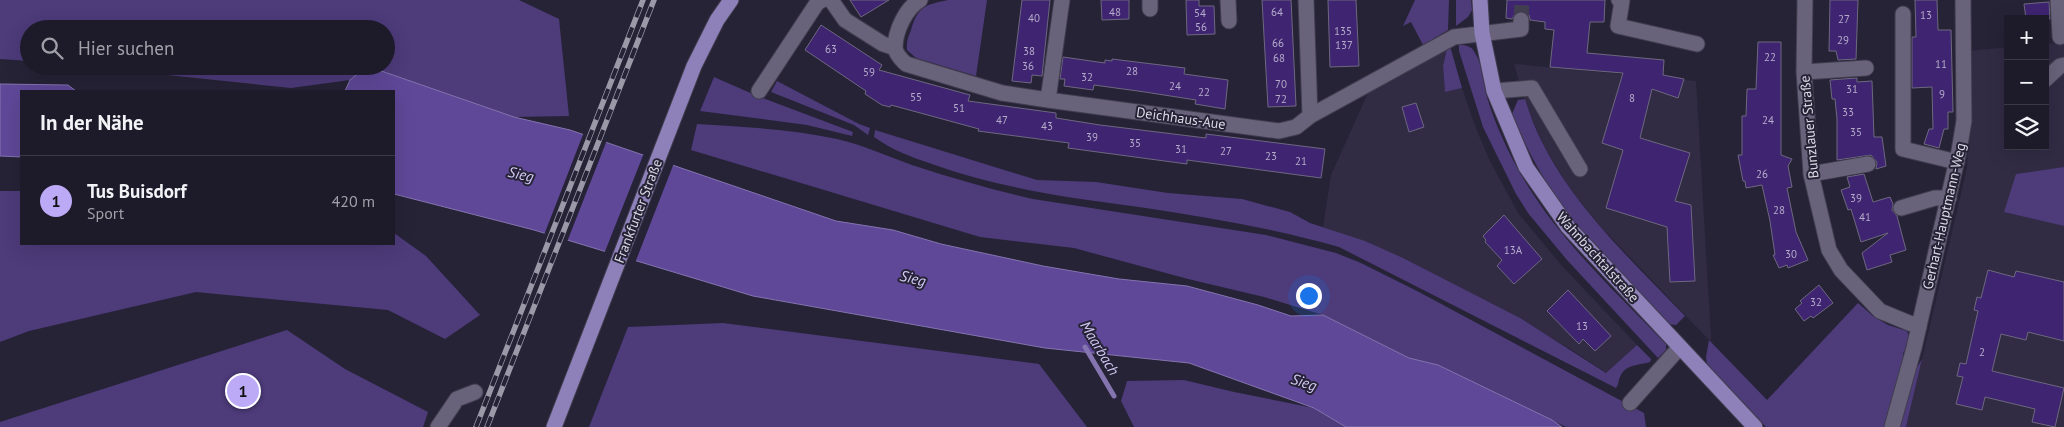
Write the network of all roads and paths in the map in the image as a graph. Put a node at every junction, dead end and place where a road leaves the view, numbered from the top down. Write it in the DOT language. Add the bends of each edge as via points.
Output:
graph roads {
  1 [pos="731,0"];
  2 [pos="822,0"];
  3 [pos="831,0"];
  4 [pos="920,0"];
  5 [pos="1062,0"];
  6 [pos="1228,0"];
  7 [pos="1306,0"];
  8 [pos="1480,0"];
  9 [pos="1619,0"];
  10 [pos="1805,0"];
  11 [pos="1963,0"];
  12 [pos="2058,0"];
  13 [pos="1903,14"];
  14 [pos="1521,20"];
  15 [pos="1229,21"];
  16 [pos="1482,33"];
  17 [pos="2060,37"];
  18 [pos="1697,44"];
  19 [pos="895,48"];
  20 [pos="1864,64"];
  21 [pos="2064,65"];
  22 [pos="1804,66"];
  23 [pos="2049,76"];
  24 [pos="1494,91"];
  25 [pos="760,92"];
  26 [pos="1048,100"];
  27 [pos="1310,116"];
  28 [pos="1957,162"];
  29 [pos="1868,164"];
  30 [pos="1580,169"];
  31 [pos="1811,174"];
  32 [pos="1950,198"];
  33 [pos="1901,208"];
  34 [pos="1919,328"];
  35 [pos="1680,347"];
  36 [pos="475,392"];
  37 [pos="1630,403"];
  38 [pos="438,427"];
  39 [pos="554,427"];
  40 [pos="1755,427"];
  41 [pos="1892,427"];
  1 -- 39 [label="main road, Frankfurter Straße" via="694,66"];
  2 -- 25 [label="street"];
  3 -- 19 [label="street" via="845,20"];
  4 -- 19 [label="street" via="905,15"];
  5 -- 26 [label="street"];
  6 -- 15 [label="street"];
  7 -- 27 [label="street"];
  8 -- 16 [label="main road, Wahnbachtalstraße"];
  9 -- 18 [label="street" via="1622,1 1618,26"];
  10 -- 22 [label="street, Bunzlauer Straße"];
  11 -- 28 [label="street, Gerhart-Hauptmann-Weg" via="1964,121"];
  12 -- 17 [label="street"];
  13 -- 28 [label="street" via="1903,149"];
  14 -- 16 [label="street, Deichhaus-Aue" via="1521,29"];
  16 -- 24 [label="main road, Wahnbachtalstraße"];
  16 -- 27 [label="street, Deichhaus-Aue" via="1454,37"];
  19 -- 26 [label="street, Deichhaus-Aue" via="906,64 1002,93"];
  20 -- 22 [label="street"];
  21 -- 23 [label="street"];
  22 -- 31 [label="street, Bunzlauer Straße"];
  24 -- 30 [label="street" via="1532,88"];
  24 -- 35 [label="main road, Wahnbachtalstraße" via="1526,168 1568,227"];
  26 -- 27 [label="street, Deichhaus-Aue" via="1280,131 1296,127"];
  28 -- 32 [label="street, Gerhart-Hauptmann-Weg"];
  29 -- 31 [label="street"];
  31 -- 34 [label="street, Bunzlauer Straße" via="1829,250 1841,270 1880,311"];
  32 -- 33 [label="street" via="1935,198"];
  32 -- 34 [label="street, Gerhart-Hauptmann-Weg"];
  34 -- 41 [label="street, Gerhart-Hauptmann-Weg" via="1919,349"];
  35 -- 37 [label="street"];
  35 -- 40 [label="main road, Wahnbachtalstraße"];
  36 -- 38 [label="street" via="457,399"];
}
